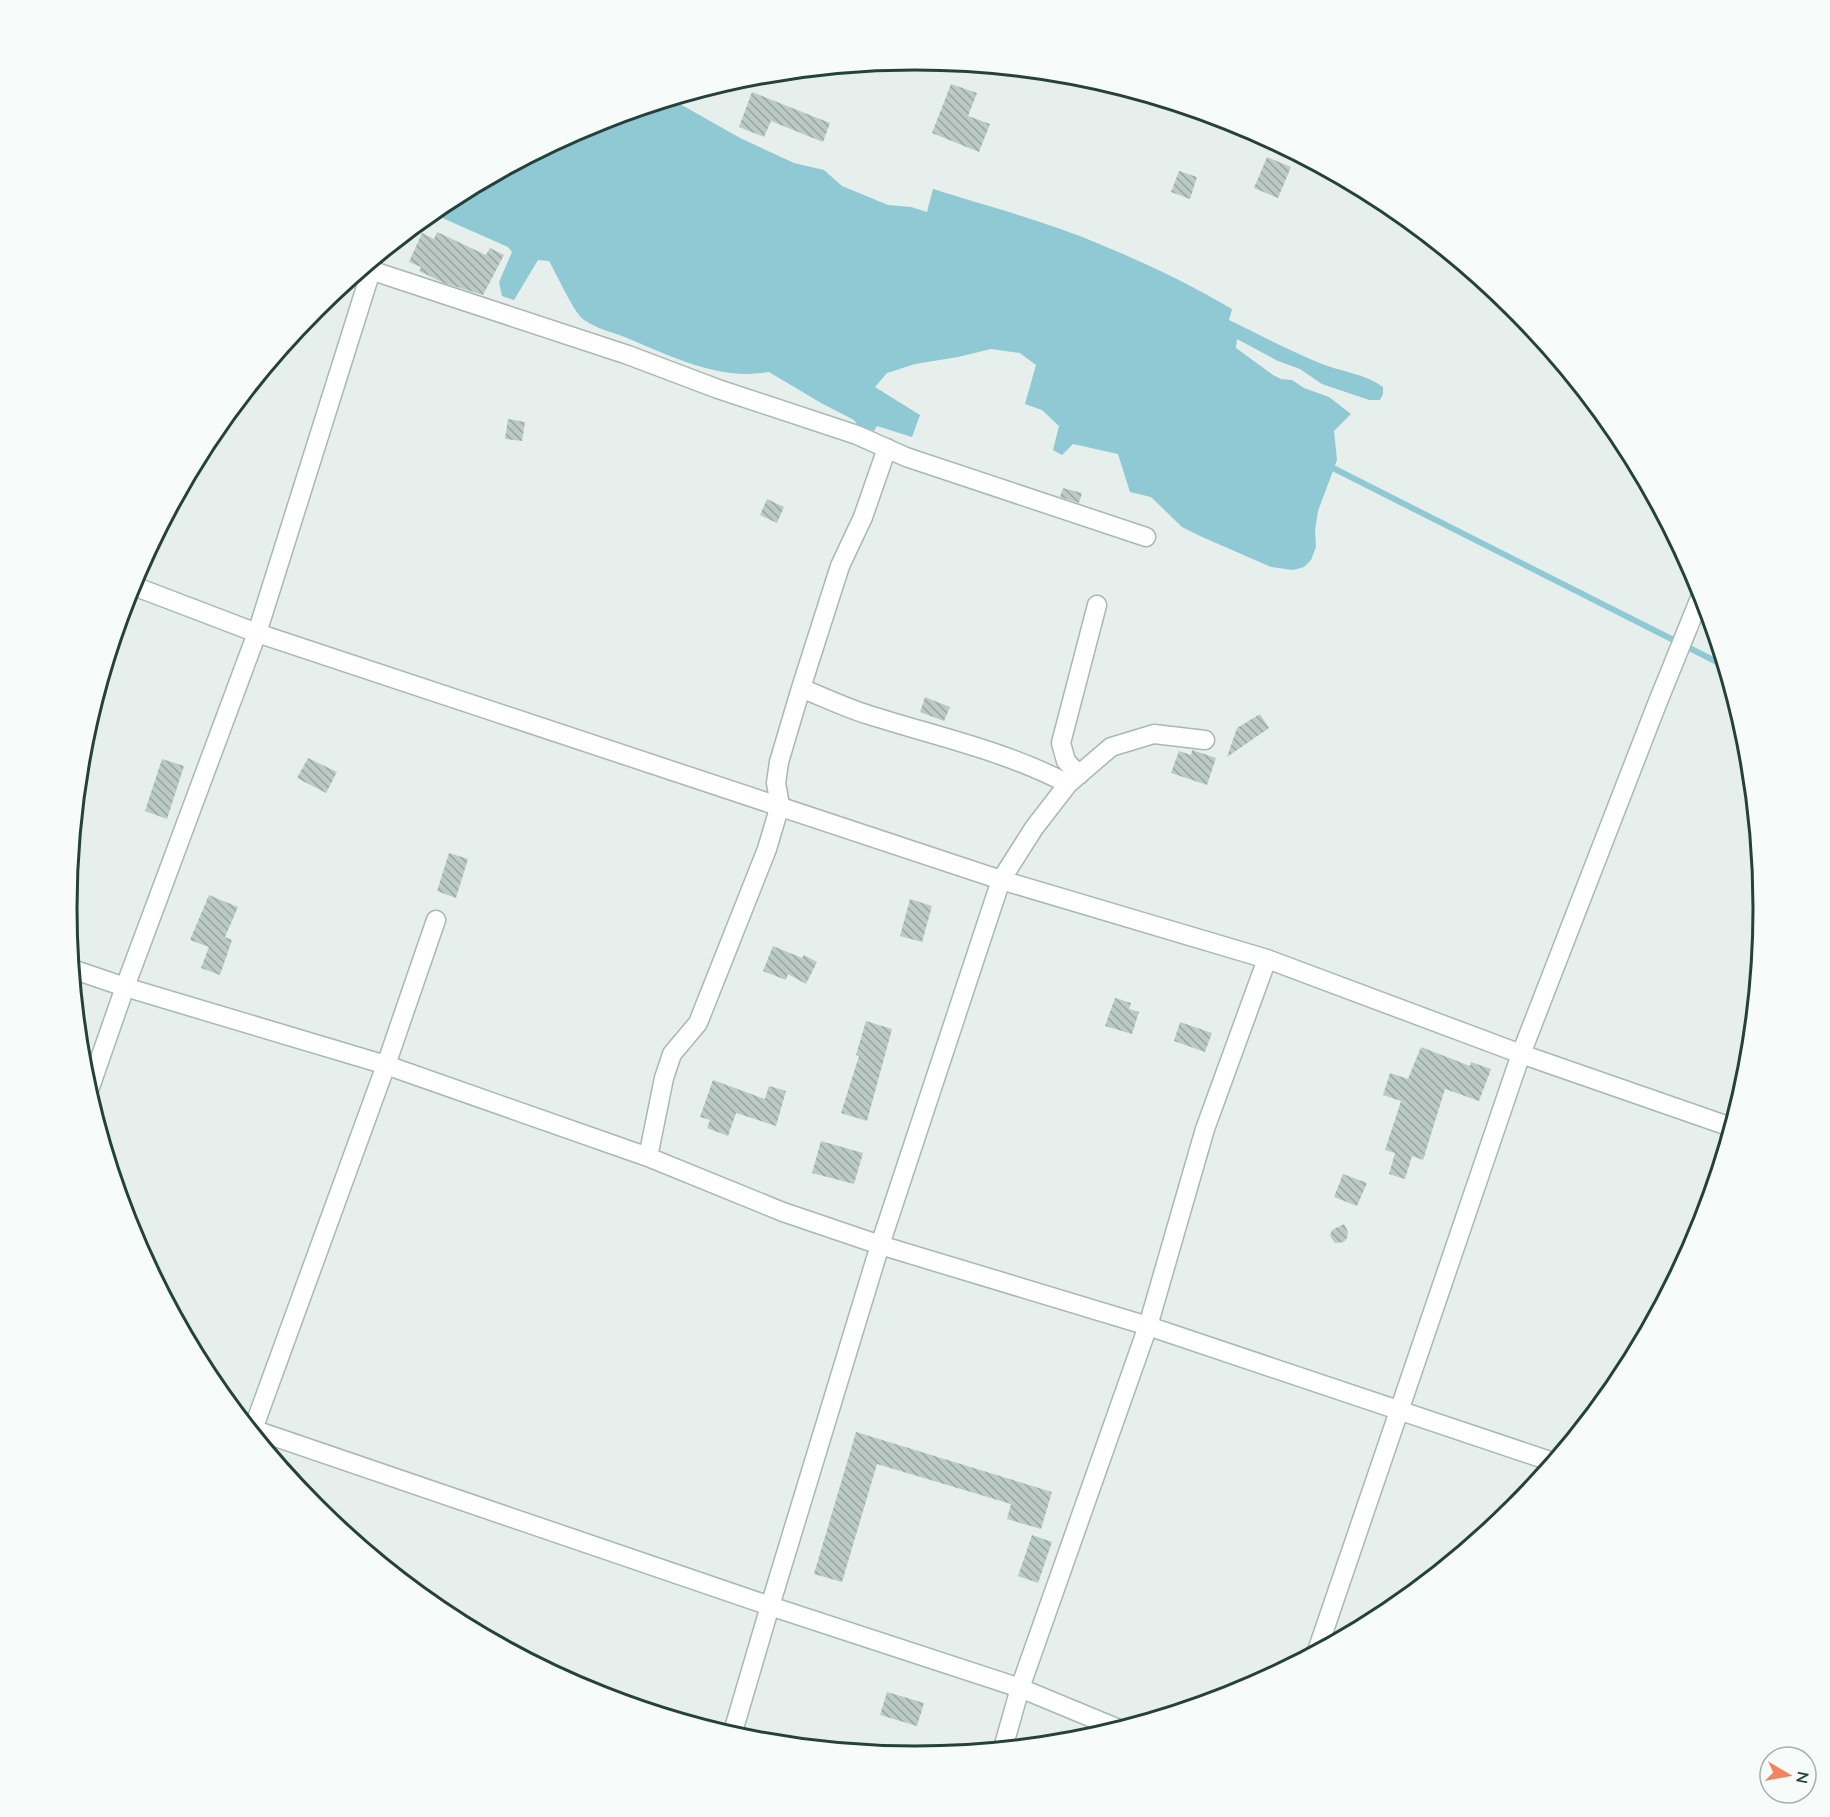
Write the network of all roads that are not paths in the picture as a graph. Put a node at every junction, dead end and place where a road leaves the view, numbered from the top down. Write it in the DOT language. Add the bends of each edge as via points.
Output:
graph roads {
  1 [pos="372,270"];
  2 [pos="365,276"];
  3 [pos="887,448"];
  4 [pos="1146,537"];
  5 [pos="141,589"];
  6 [pos="1097,605"];
  7 [pos="1696,607"];
  8 [pos="257,633"];
  9 [pos="801,688"];
  10 [pos="1205,740"];
  11 [pos="1073,779"];
  12 [pos="780,805"];
  13 [pos="1001,880"];
  14 [pos="436,920"];
  15 [pos="1267,959"];
  16 [pos="80,972"];
  17 [pos="125,987"];
  18 [pos="1521,1054"];
  19 [pos="386,1065"];
  20 [pos="94,1075"];
  21 [pos="1724,1125"];
  22 [pos="648,1157"];
  23 [pos="880,1245"];
  24 [pos="1148,1326"];
  25 [pos="1401,1409"];
  26 [pos="254,1424"];
  27 [pos="262,1433"];
  28 [pos="1546,1460"];
  29 [pos="770,1606"];
  30 [pos="1320,1641"];
  31 [pos="1020,1688"];
  32 [pos="1106,1724"];
  33 [pos="735,1726"];
  34 [pos="1006,1741"];
  1 -- 3 [label="street" via="628,355"];
  2 -- 8 [label="street"];
  3 -- 4 [label="street"];
  3 -- 9 [label="street" via="863,517 840,566"];
  5 -- 8 [label="street"];
  6 -- 11 [label="street" via="1061,743"];
  7 -- 18 [label="street"];
  8 -- 12 [label="street"];
  8 -- 17 [label="street"];
  9 -- 11 [label="street" via="866,714"];
  9 -- 12 [label="street" via="779,762 776,783"];
  10 -- 11 [label="street" via="1154,734 1111,747"];
  11 -- 13 [label="street" via="1034,828"];
  12 -- 13 [label="street"];
  12 -- 22 [label="street" via="767,849 698,1023 672,1054"];
  13 -- 15 [label="street"];
  13 -- 23 [label="street"];
  14 -- 19 [label="street"];
  15 -- 18 [label="street"];
  15 -- 24 [label="street" via="1205,1129"];
  16 -- 17 [label="street"];
  17 -- 19 [label="street"];
  17 -- 20 [label="street"];
  18 -- 21 [label="street"];
  18 -- 25 [label="street"];
  19 -- 22 [label="street"];
  19 -- 26 [label="street"];
  22 -- 23 [label="street" via="783,1212"];
  23 -- 24 [label="street"];
  23 -- 29 [label="street"];
  24 -- 25 [label="street"];
  24 -- 31 [label="street"];
  25 -- 28 [label="street"];
  25 -- 30 [label="street"];
  27 -- 29 [label="street"];
  29 -- 31 [label="street"];
  29 -- 33 [label="street"];
  31 -- 32 [label="street"];
  31 -- 34 [label="street"];
}
